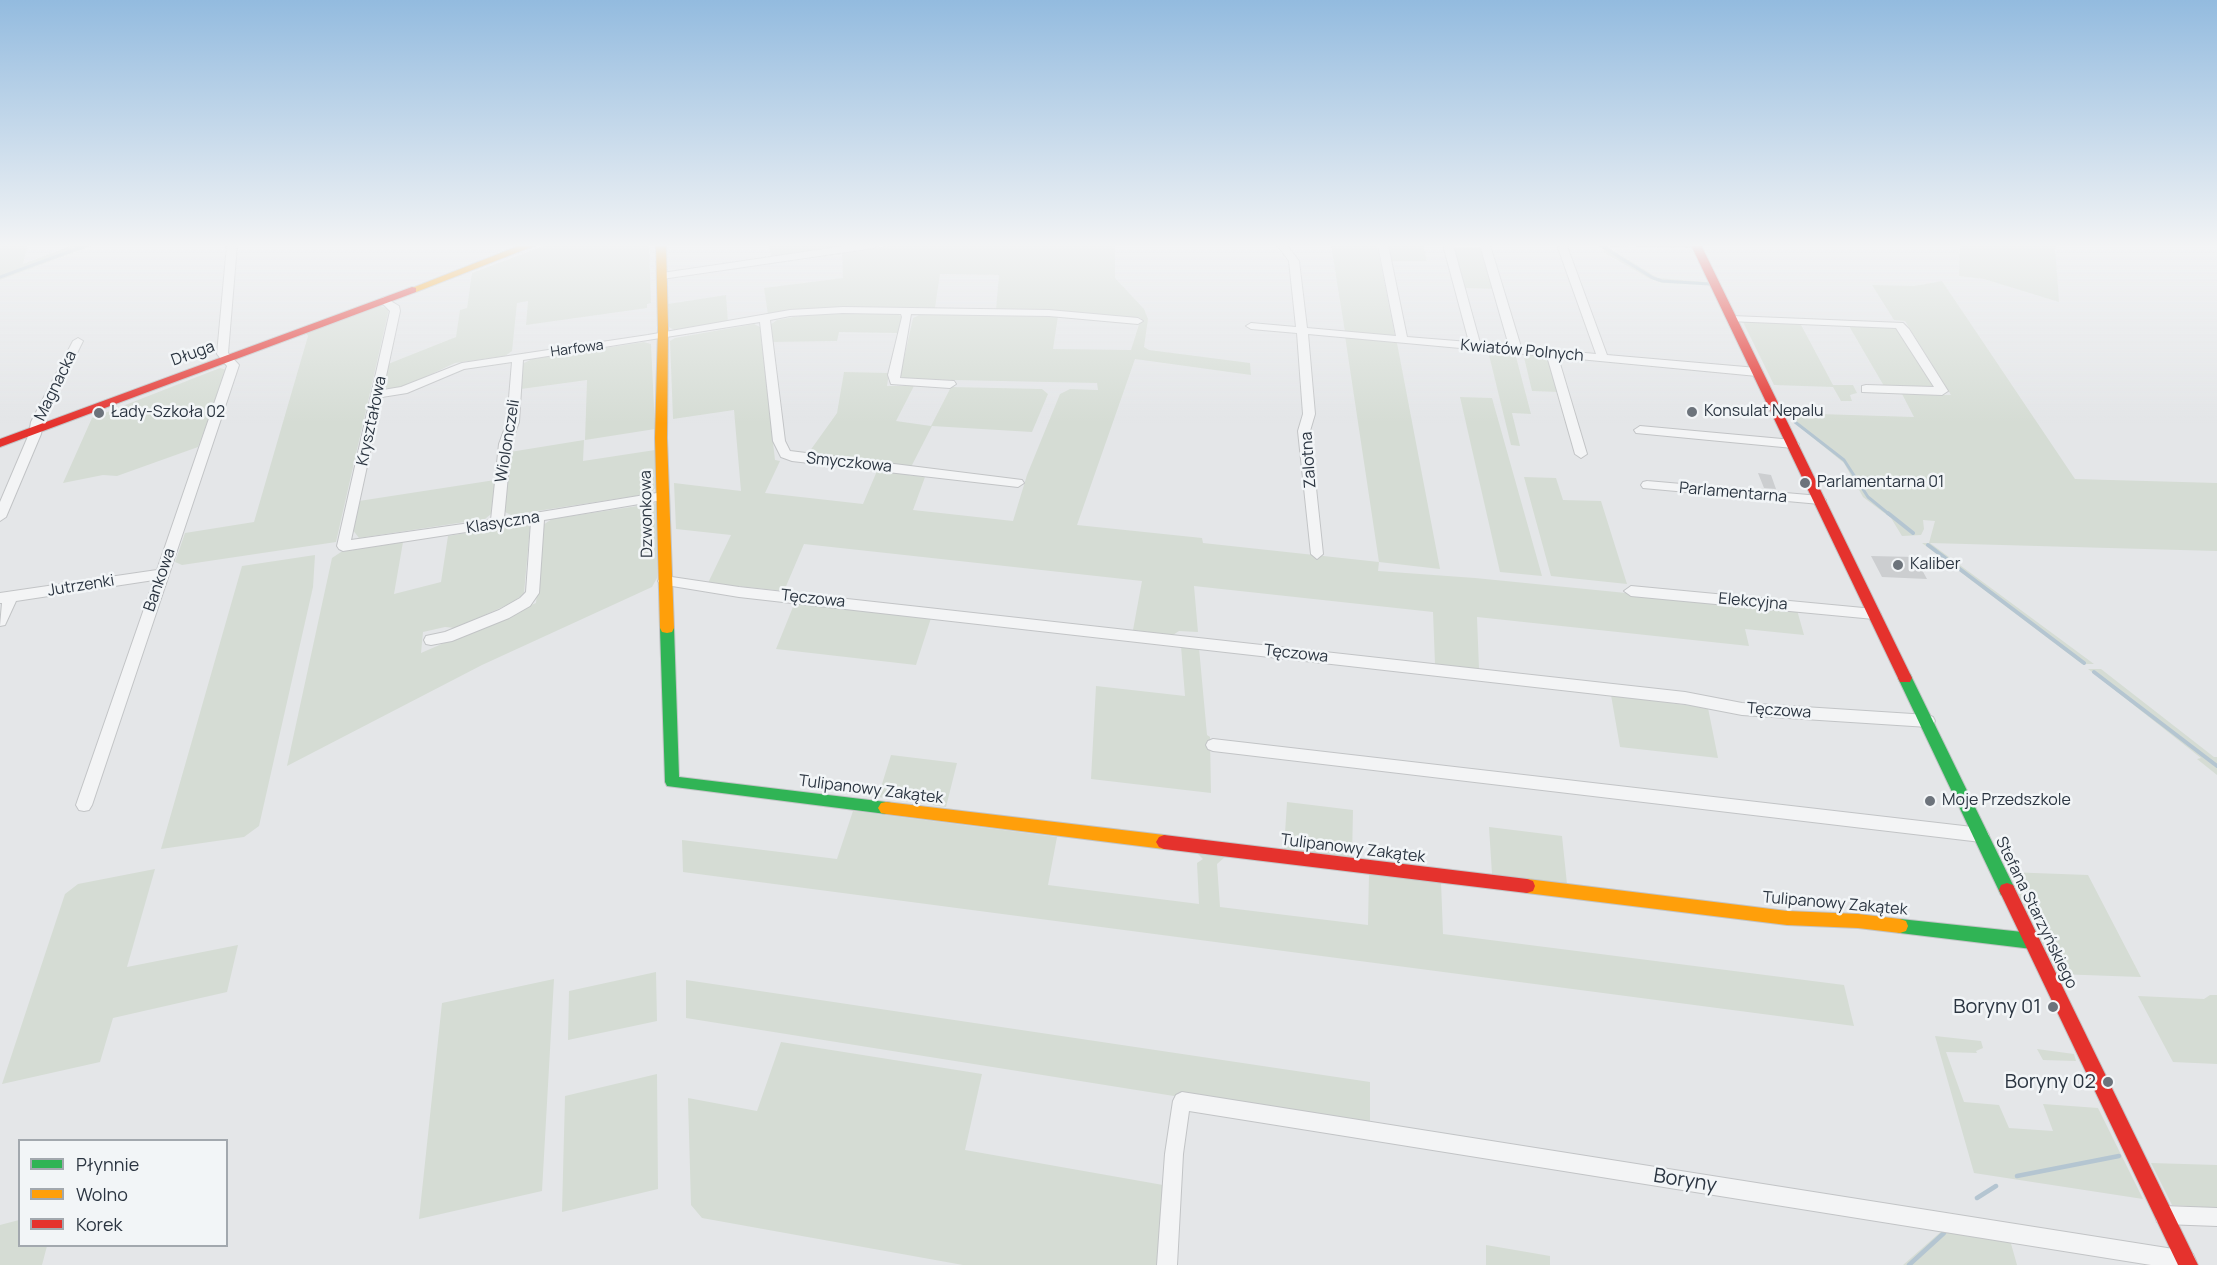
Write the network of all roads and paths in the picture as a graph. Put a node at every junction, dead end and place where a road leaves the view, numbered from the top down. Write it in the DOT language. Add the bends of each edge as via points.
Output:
graph roads {
  1 [pos="227,304"];
  2 [pos="373,304"];
  3 [pos="390,304"];
  4 [pos="662,304"];
  5 [pos="1299,304"];
  6 [pos="1395,304"];
  7 [pos="1464,304"];
  8 [pos="1502,304"];
  9 [pos="1583,304"];
  10 [pos="1725,304"];
  11 [pos="905,312"];
  12 [pos="762,318"];
  13 [pos="1732,319"];
  14 [pos="1138,321"];
  15 [pos="1251,326"];
  16 [pos="1302,331"];
  17 [pos="662,336"];
  18 [pos="1402,339"];
  19 [pos="78,341"];
  20 [pos="1475,346"];
  21 [pos="1516,351"];
  22 [pos="1552,354"];
  23 [pos="518,357"];
  24 [pos="227,359"];
  25 [pos="1603,359"];
  26 [pos="1757,372"];
  27 [pos="950,384"];
  28 [pos="1866,389"];
  29 [pos="378,394"];
  30 [pos="1640,430"];
  31 [pos="35,431"];
  32 [pos="0,443"];
  33 [pos="1793,444"];
  34 [pos="1581,454"];
  35 [pos="1018,483"];
  36 [pos="1647,485"];
  37 [pos="663,496"];
  38 [pos="1820,500"];
  39 [pos="0,517"];
  40 [pos="538,518"];
  41 [pos="497,524"];
  42 [pos="343,546"];
  43 [pos="1317,554"];
  44 [pos="162,574"];
  45 [pos="665,581"];
  46 [pos="1631,591"];
  47 [pos="6,597"];
  48 [pos="1874,614"];
  49 [pos="0,621"];
  50 [pos="431,640"];
  51 [pos="1928,722"];
  52 [pos="1213,745"];
  53 [pos="672,782"];
  54 [pos="84,804"];
  55 [pos="1981,835"];
  56 [pos="2032,941"];
  57 [pos="2164,1215"];
  58 [pos="2217,1217"];
  59 [pos="2187,1263"];
  60 [pos="1167,1265"];
  1 -- 24 [label="street" via="222,353"];
  2 -- 24 [label="street, Długa"];
  3 -- 29 [label="street, Kryształowa" via="395,311"];
  4 -- 17 [label="street, Dzwonkowa"];
  5 -- 16 [label="street, Zalotna"];
  6 -- 18 [label="street"];
  7 -- 20 [label="street"];
  8 -- 21 [label="street"];
  9 -- 25 [label="street"];
  10 -- 13 [label="street, Stefana Starzyńskiego"];
  11 -- 12 [label="street, Harfowa" via="817,311"];
  11 -- 14 [label="street, Harfowa" via="1060,313"];
  11 -- 27 [label="street" via="895,381"];
  12 -- 17 [label="street, Harfowa"];
  12 -- 35 [label="street, Smyczkowa" via="766,322 779,441 785,454"];
  13 -- 26 [label="street, Stefana Starzyńskiego"];
  13 -- 28 [label="street" via="1899,325 1942,391"];
  15 -- 16 [label="street, Kwiatów Polnych"];
  16 -- 18 [label="street, Kwiatów Polnych"];
  16 -- 43 [label="street, Zalotna" via="1309,414 1304,431"];
  17 -- 23 [label="street, Harfowa"];
  17 -- 37 [label="street, Dzwonkowa"];
  18 -- 20 [label="street, Kwiatów Polnych"];
  19 -- 31 [label="street, Magnacka"];
  20 -- 21 [label="street, Kwiatów Polnych"];
  21 -- 22 [label="street, Kwiatów Polnych"];
  22 -- 25 [label="street, Kwiatów Polnych"];
  22 -- 34 [label="street"];
  23 -- 29 [label="street, Harfowa" via="455,367 410,387"];
  23 -- 41 [label="street, Wiolonczeli" via="513,422 505,444"];
  24 -- 31 [label="street, Długa"];
  24 -- 44 [label="street, Bankowa" via="233,366"];
  25 -- 26 [label="street, Kwiatów Polnych"];
  26 -- 33 [label="street, Stefana Starzyńskiego"];
  29 -- 42 [label="street, Kryształowa"];
  30 -- 33 [label="street"];
  31 -- 32 [label="street, Długa"];
  31 -- 39 [label="street"];
  33 -- 38 [label="street, Stefana Starzyńskiego"];
  36 -- 38 [label="street, Parlamentarna"];
  37 -- 40 [label="street, Klasyczna"];
  37 -- 45 [label="street, Dzwonkowa"];
  38 -- 48 [label="street, Stefana Starzyńskiego"];
  40 -- 41 [label="street, Klasyczna"];
  40 -- 50 [label="street" via="532,593 525,602 504,614"];
  41 -- 42 [label="street, Klasyczna"];
  44 -- 47 [label="street, Jutrzenki"];
  44 -- 54 [label="street, Bankowa"];
  45 -- 51 [label="street, Tęczowa" via="1686,698 1742,709"];
  45 -- 53 [label="street, Dzwonkowa"];
  46 -- 48 [label="street, Elekcyjna"];
  47 -- 49 [label="street"];
  48 -- 51 [label="street, Stefana Starzyńskiego"];
  51 -- 55 [label="street, Stefana Starzyńskiego"];
  52 -- 55 [label="street"];
  53 -- 56 [label="street, Tulipanowy Zakątek" via="1787,918 1858,921"];
  55 -- 56 [label="street, Stefana Starzyńskiego"];
  56 -- 57 [label="street, Stefana Starzyńskiego"];
  57 -- 58 [label="street"];
  57 -- 59 [label="street, Stefana Starzyńskiego"];
  59 -- 60 [label="street, Boryny" via="1182,1101 1174,1154"];
}
